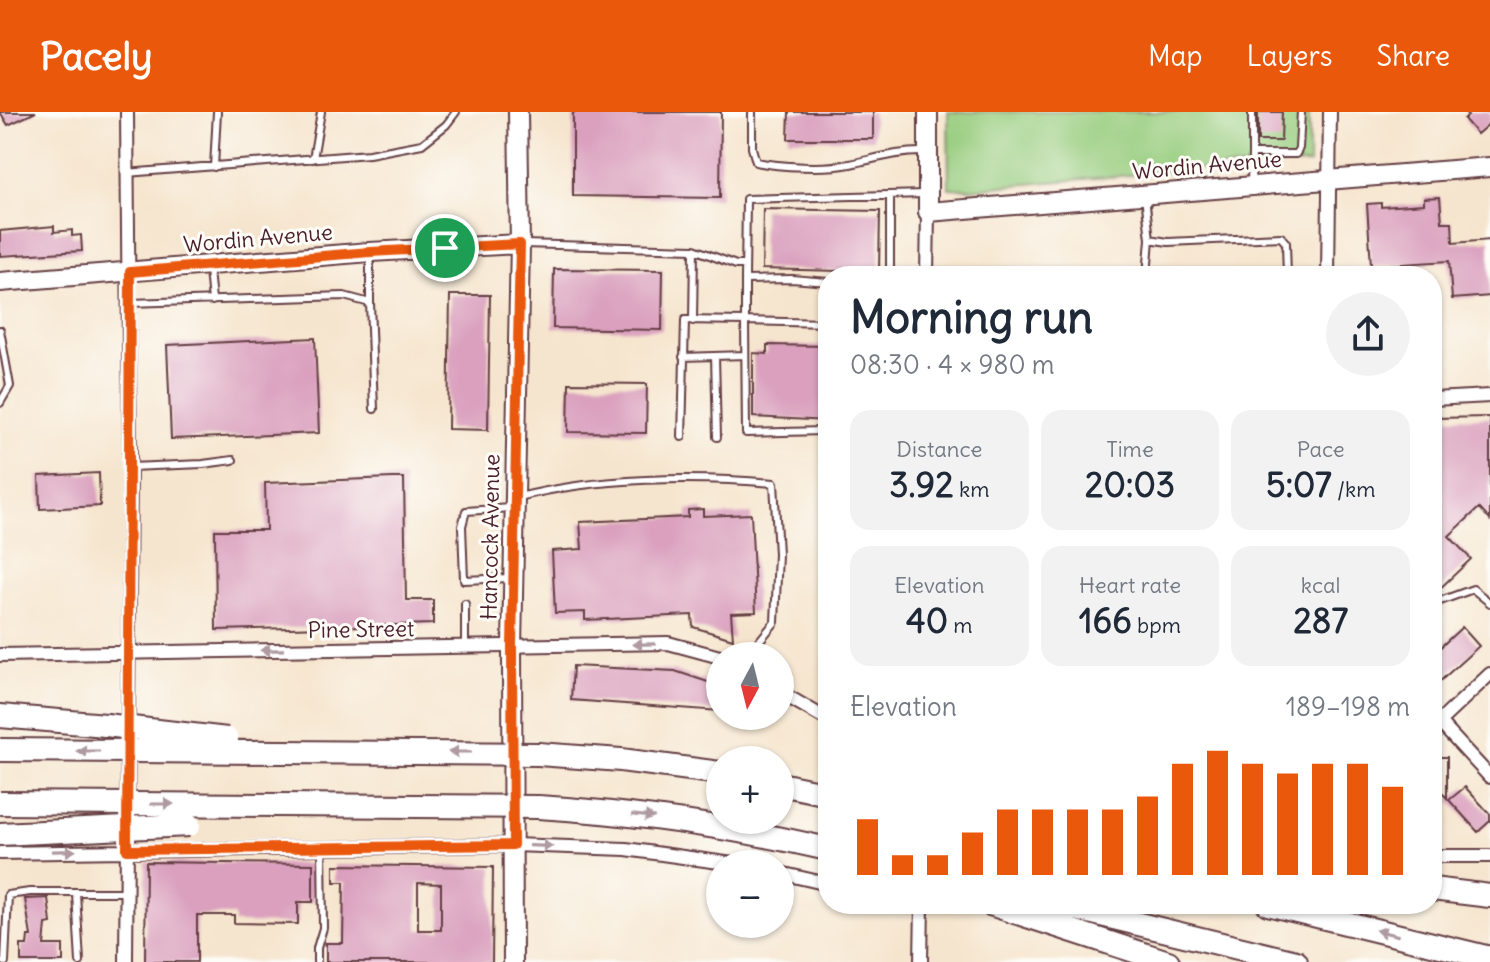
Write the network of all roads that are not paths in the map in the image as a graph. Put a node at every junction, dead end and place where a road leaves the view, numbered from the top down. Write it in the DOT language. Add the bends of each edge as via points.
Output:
graph roads {
  1 [pos="127,112"];
  2 [pos="217,112"];
  3 [pos="321,112"];
  4 [pos="456,112"];
  5 [pos="518,112"];
  6 [pos="752,112"];
  7 [pos="928,112"];
  8 [pos="1252,112"];
  9 [pos="1301,112"];
  10 [pos="1330,112"];
  11 [pos="928,152"];
  12 [pos="1252,154"];
  13 [pos="313,159"];
  14 [pos="214,167"];
  15 [pos="1490,167"];
  16 [pos="126,173"];
  17 [pos="1329,178"];
  18 [pos="1251,185"];
  19 [pos="1145,194"];
  20 [pos="890,195"];
  21 [pos="928,203"];
  22 [pos="1150,239"];
  23 [pos="520,244"];
  24 [pos="694,249"];
  25 [pos="370,252"];
  26 [pos="744,265"];
  27 [pos="208,266"];
  28 [pos="890,266"];
  29 [pos="927,266"];
  30 [pos="1148,266"];
  31 [pos="1287,266"];
  32 [pos="1328,266"];
  33 [pos="130,272"];
  34 [pos="745,280"];
  35 [pos="818,281"];
  36 [pos="0,282"];
  37 [pos="212,301"];
  38 [pos="130,303"];
  39 [pos="370,303"];
  40 [pos="693,321"];
  41 [pos="745,321"];
  42 [pos="818,323"];
  43 [pos="0,330"];
  44 [pos="745,355"];
  45 [pos="715,356"];
  46 [pos="683,357"];
  47 [pos="1490,396"];
  48 [pos="1442,398"];
  49 [pos="0,403"];
  50 [pos="374,409"];
  51 [pos="818,431"];
  52 [pos="682,437"];
  53 [pos="717,437"];
  54 [pos="233,460"];
  55 [pos="130,467"];
  56 [pos="514,503"];
  57 [pos="513,578"];
  58 [pos="1442,600"];
  59 [pos="1490,603"];
  60 [pos="465,604"];
  61 [pos="759,642"];
  62 [pos="512,646"];
  63 [pos="465,647"];
  64 [pos="129,653"];
  65 [pos="706,653"];
  66 [pos="0,655"];
  67 [pos="1490,674"];
  68 [pos="794,700"];
  69 [pos="1442,713"];
  70 [pos="818,714"];
  71 [pos="0,716"];
  72 [pos="1442,725"];
  73 [pos="0,750"];
  74 [pos="315,751"];
  75 [pos="706,771"];
  76 [pos="1490,777"];
  77 [pos="794,787"];
  78 [pos="818,792"];
  79 [pos="0,803"];
  80 [pos="211,803"];
  81 [pos="0,834"];
  82 [pos="513,845"];
  83 [pos="322,847"];
  84 [pos="818,847"];
  85 [pos="127,850"];
  86 [pos="0,853"];
  87 [pos="1442,856"];
  88 [pos="1490,856"];
  89 [pos="706,860"];
  90 [pos="794,876"];
  91 [pos="818,882"];
  92 [pos="1442,890"];
  93 [pos="127,892"];
  94 [pos="76,893"];
  95 [pos="1490,896"];
  96 [pos="919,914"];
  97 [pos="1021,914"];
  98 [pos="1097,914"];
  99 [pos="1309,914"];
  100 [pos="1490,958"];
  101 [pos="5,962"];
  102 [pos="80,962"];
  103 [pos="126,962"];
  104 [pos="317,962"];
  105 [pos="513,962"];
  106 [pos="921,962"];
  107 [pos="1168,962"];
  108 [pos="1296,962"];
  1 -- 16 [label="street"];
  2 -- 14 [label="lane"];
  3 -- 13 [label="lane"];
  4 -- 13 [label="lane" via="422,144"];
  5 -- 23 [label="street, Hancock Avenue"];
  6 -- 11 [label="lane" via="756,162 848,164"];
  7 -- 11 [label="street"];
  8 -- 12 [label="lane"];
  9 -- 12 [label="lane" via="1296,154"];
  10 -- 17 [label="street"];
  11 -- 21 [label="street"];
  12 -- 18 [label="lane"];
  13 -- 14 [label="lane"];
  14 -- 16 [label="lane"];
  15 -- 17 [label="street, Wordin Avenue"];
  16 -- 33 [label="street"];
  17 -- 18 [label="street, Wordin Avenue"];
  17 -- 32 [label="street"];
  18 -- 19 [label="street, Wordin Avenue"];
  19 -- 21 [label="street, Wordin Avenue"];
  19 -- 22 [label="lane"];
  20 -- 21 [label="lane"];
  20 -- 26 [label="lane" via="746,199"];
  20 -- 28 [label="lane"];
  21 -- 29 [label="street"];
  22 -- 30 [label="lane"];
  22 -- 31 [label="lane" via="1281,237"];
  23 -- 24 [label="lane"];
  23 -- 25 [label="street, Wordin Avenue"];
  23 -- 56 [label="street, Hancock Avenue"];
  24 -- 26 [label="lane"];
  24 -- 40 [label="lane"];
  25 -- 27 [label="street, Wordin Avenue"];
  25 -- 39 [label="lane"];
  26 -- 34 [label="lane"];
  27 -- 33 [label="street, Wordin Avenue"];
  27 -- 37 [label="lane"];
  33 -- 36 [label="street, Wordin Avenue"];
  33 -- 38 [label="street"];
  34 -- 35 [label="lane"];
  34 -- 41 [label="lane"];
  37 -- 38 [label="lane"];
  37 -- 39 [label="lane" via="344,296"];
  38 -- 55 [label="street"];
  39 -- 50 [label="lane"];
  40 -- 41 [label="lane"];
  40 -- 46 [label="lane" via="685,320"];
  41 -- 42 [label="lane"];
  41 -- 44 [label="lane"];
  43 -- 49 [label="lane" via="10,386"];
  44 -- 45 [label="lane"];
  44 -- 51 [label="lane" via="746,433"];
  45 -- 46 [label="lane"];
  45 -- 53 [label="lane"];
  46 -- 52 [label="lane"];
  47 -- 48 [label="street"];
  54 -- 55 [label="lane"];
  55 -- 64 [label="street"];
  56 -- 57 [label="street, Hancock Avenue"];
  56 -- 57 [label="lane" via="466,511 462,526 464,580"];
  56 -- 61 [label="lane" via="572,485 719,478 774,483 775,622"];
  57 -- 62 [label="street, Hancock Avenue"];
  58 -- 59 [label="lane" via="1473,589"];
  60 -- 63 [label="lane"];
  62 -- 63 [label="street, Pine Street"];
  65 -- 62 [label="street, Pine Street, one-way" via="668,643"];
  62 -- 82 [label="street, Hancock Avenue"];
  63 -- 64 [label="street, Pine Street, one-way"];
  64 -- 66 [label="street, Pine Street"];
  64 -- 85 [label="street"];
  67 -- 69 [label="street"];
  68 -- 70 [label="street"];
  71 -- 74 [label="highway, bridge"];
  72 -- 76 [label="street"];
  74 -- 73 [label="highway, one-way, bridge"];
  75 -- 74 [label="highway, one-way, bridge" via="538,754"];
  77 -- 78 [label="highway"];
  79 -- 80 [label="highway, one-way, bridge"];
  80 -- 81 [label="highway, bridge" via="189,825"];
  80 -- 84 [label="highway, one-way, bridge" via="538,807 666,818"];
  82 -- 83 [label="street"];
  82 -- 89 [label="street, one-way" via="626,849"];
  82 -- 105 [label="street, Hancock Avenue"];
  83 -- 85 [label="street"];
  83 -- 104 [label="lane" via="323,928"];
  86 -- 85 [label="street, one-way"];
  85 -- 93 [label="street"];
  87 -- 88 [label="street"];
  90 -- 91 [label="street"];
  92 -- 95 [label="highway"];
  93 -- 94 [label="lane"];
  93 -- 103 [label="street"];
  94 -- 101 [label="lane" via="8,895"];
  94 -- 102 [label="lane"];
  96 -- 106 [label="street"];
  97 -- 107 [label="highway"];
  98 -- 108 [label="highway"];
  100 -- 99 [label="highway, one-way"];
}
